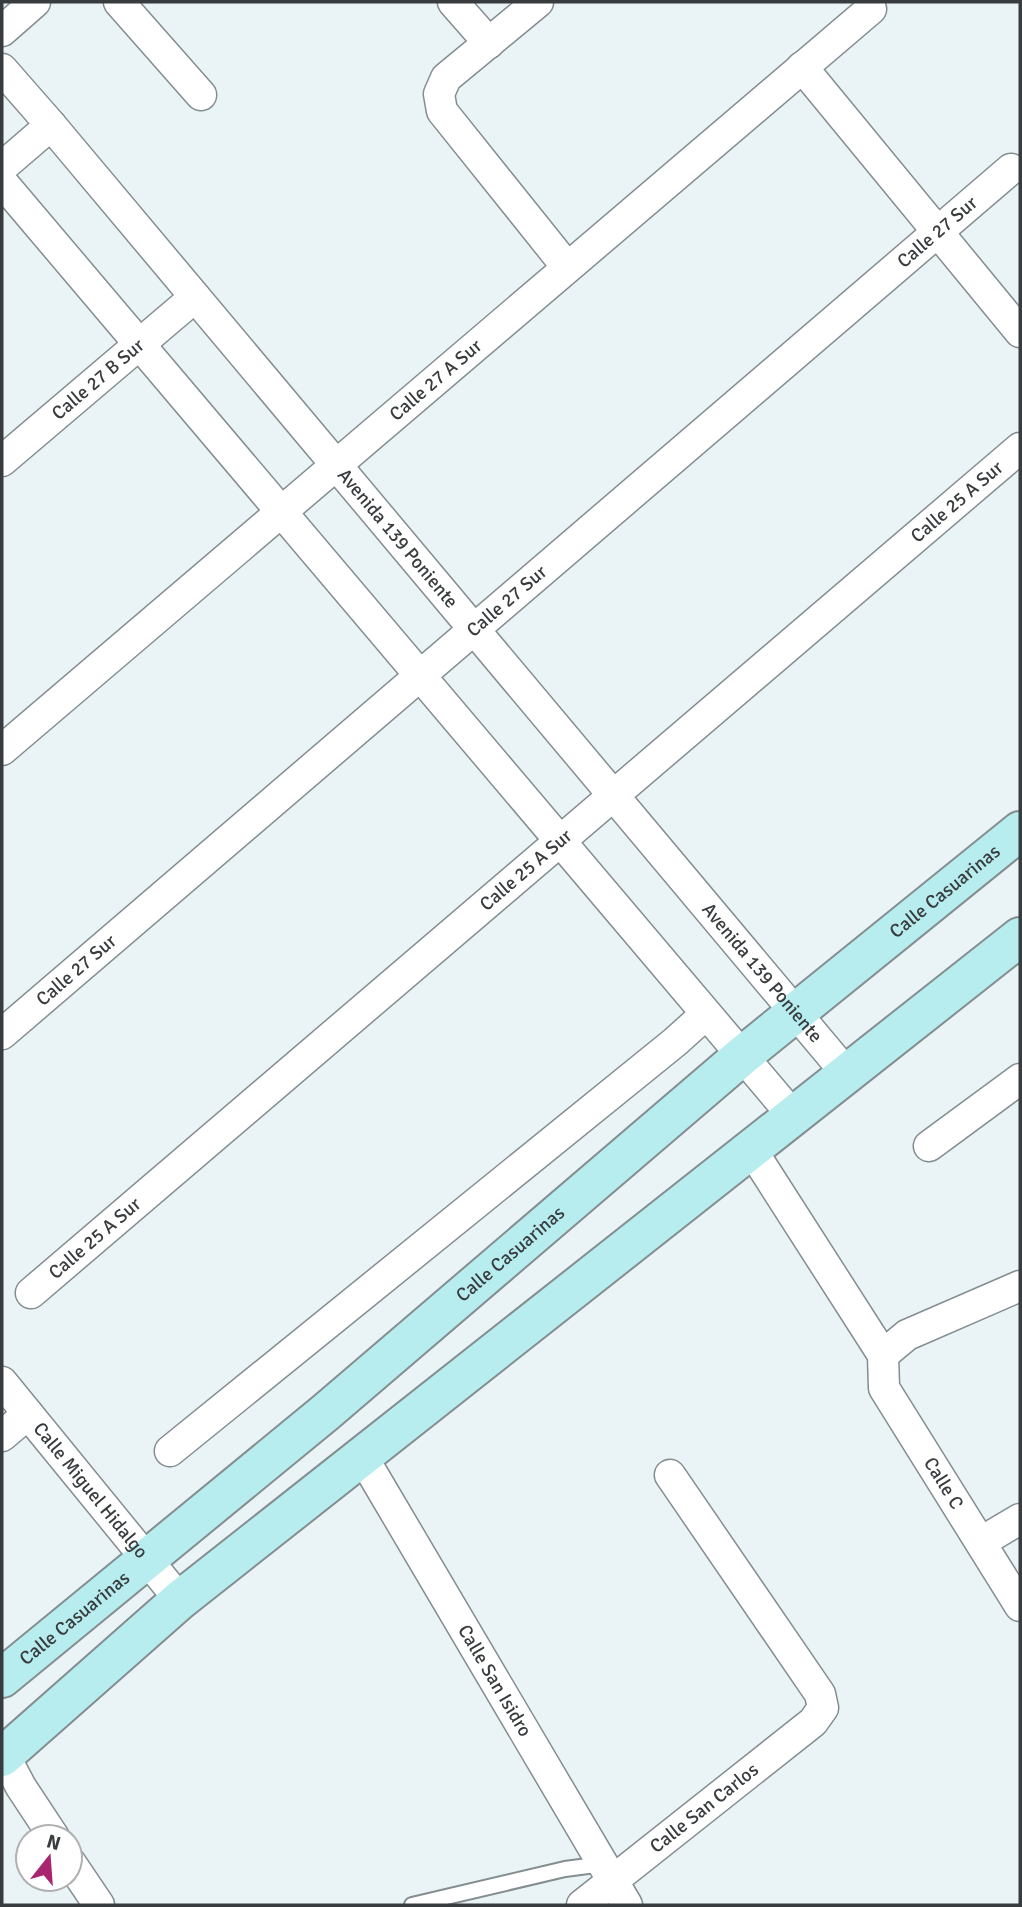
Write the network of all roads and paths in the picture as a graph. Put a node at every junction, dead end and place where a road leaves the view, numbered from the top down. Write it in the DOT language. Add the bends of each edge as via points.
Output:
graph roads {
  1 [pos="35,2"];
  2 [pos="119,2"];
  3 [pos="453,2"];
  4 [pos="538,2"];
  5 [pos="871,9"];
  6 [pos="2,31"];
  7 [pos="489,43"];
  8 [pos="802,67"];
  9 [pos="2,69"];
  10 [pos="201,94"];
  11 [pos="51,125"];
  12 [pos="2,167"];
  13 [pos="1011,169"];
  14 [pos="2,182"];
  15 [pos="937,232"];
  16 [pos="567,267"];
  17 [pos="195,297"];
  18 [pos="1020,332"];
  19 [pos="140,345"];
  20 [pos="1020,448"];
  21 [pos="2,461"];
  22 [pos="335,464"];
  23 [pos="281,511"];
  24 [pos="474,629"];
  25 [pos="420,675"];
  26 [pos="2,750"];
  27 [pos="612,795"];
  28 [pos="1020,831"];
  29 [pos="560,841"];
  30 [pos="1020,937"];
  31 [pos="796,1013"];
  32 [pos="706,1014"];
  33 [pos="2,1034"];
  34 [pos="742,1056"];
  35 [pos="847,1074"];
  36 [pos="1020,1079"];
  37 [pos="794,1117"];
  38 [pos="929,1146"];
  39 [pos="751,1149"];
  40 [pos="1020,1286"];
  41 [pos="31,1293"];
  42 [pos="883,1355"];
  43 [pos="2,1382"];
  44 [pos="28,1414"];
  45 [pos="2,1436"];
  46 [pos="170,1451"];
  47 [pos="362,1456"];
  48 [pos="670,1475"];
  49 [pos="1020,1520"];
  50 [pos="981,1542"];
  51 [pos="146,1559"];
  52 [pos="180,1600"];
  53 [pos="1020,1606"];
  54 [pos="2,1678"];
  55 [pos="3,1756"];
  56 [pos="45,1823"];
  57 [pos="84,1883"];
  58 [pos="614,1883"];
  59 [pos="99,1905"];
  60 [pos="412,1905"];
  61 [pos="582,1905"];
  1 -- 6 [label="street"];
  2 -- 10 [label="street"];
  3 -- 7 [label="street"];
  4 -- 7 [label="street"];
  5 -- 8 [label="street, Calle 27 A Sur"];
  7 -- 16 [label="street" via="446,78 439,94 442,111"];
  8 -- 15 [label="street"];
  8 -- 16 [label="street, Calle 27 A Sur"];
  9 -- 11 [label="street, Avenida 139 Poniente"];
  11 -- 12 [label="street"];
  11 -- 17 [label="street, Avenida 139 Poniente"];
  13 -- 15 [label="street, Calle 27 Sur"];
  14 -- 19 [label="street"];
  15 -- 18 [label="street"];
  15 -- 24 [label="street, Calle 27 Sur"];
  16 -- 22 [label="street, Calle 27 A Sur"];
  17 -- 19 [label="street, Calle 27 B Sur"];
  17 -- 22 [label="street, Avenida 139 Poniente"];
  19 -- 21 [label="street, Calle 27 B Sur"];
  19 -- 23 [label="street"];
  20 -- 27 [label="street, Calle 25 A Sur"];
  22 -- 23 [label="street, Calle 27 A Sur"];
  22 -- 24 [label="street, Avenida 139 Poniente"];
  23 -- 25 [label="street"];
  23 -- 26 [label="street, Calle 27 A Sur"];
  24 -- 25 [label="street, Calle 27 Sur"];
  24 -- 27 [label="street, Avenida 139 Poniente"];
  25 -- 29 [label="street"];
  25 -- 33 [label="street, Calle 27 Sur"];
  27 -- 29 [label="street, Calle 25 A Sur"];
  27 -- 31 [label="street, Avenida 139 Poniente"];
  28 -- 31 [label="main road, Calle Casuarinas"];
  29 -- 32 [label="street"];
  29 -- 41 [label="street, Calle 25 A Sur"];
  30 -- 35 [label="main road"];
  31 -- 34 [label="main road, Calle Casuarinas"];
  31 -- 35 [label="street, Avenida 139 Poniente"];
  32 -- 34 [label="street"];
  32 -- 46 [label="street"];
  34 -- 37 [label="street"];
  34 -- 51 [label="main road, Calle Casuarinas" via="326,1412"];
  35 -- 37 [label="main road"];
  36 -- 38 [label="street"];
  37 -- 39 [label="main road"];
  39 -- 42 [label="street"];
  39 -- 47 [label="main road"];
  40 -- 42 [label="street" via="907,1335"];
  42 -- 50 [label="street, Calle C" via="884,1388"];
  43 -- 44 [label="street, Calle Miguel Hidalgo"];
  44 -- 45 [label="street"];
  44 -- 51 [label="street, Calle Miguel Hidalgo"];
  47 -- 52 [label="main road"];
  47 -- 58 [label="street, Calle San Isidro"];
  48 -- 58 [label="street, Calle San Carlos" via="820,1694 823,1708 813,1722"];
  49 -- 50 [label="street"];
  50 -- 53 [label="street, Calle C"];
  51 -- 52 [label="street, Calle Miguel Hidalgo"];
  51 -- 54 [label="main road, Calle Casuarinas"];
  52 -- 55 [label="main road"];
  55 -- 56 [label="street"];
  57 -- 59 [label="street"];
  58 -- 60 [label="lane" via="565,1869"];
  58 -- 61 [label="street, Calle San Carlos"];
}
